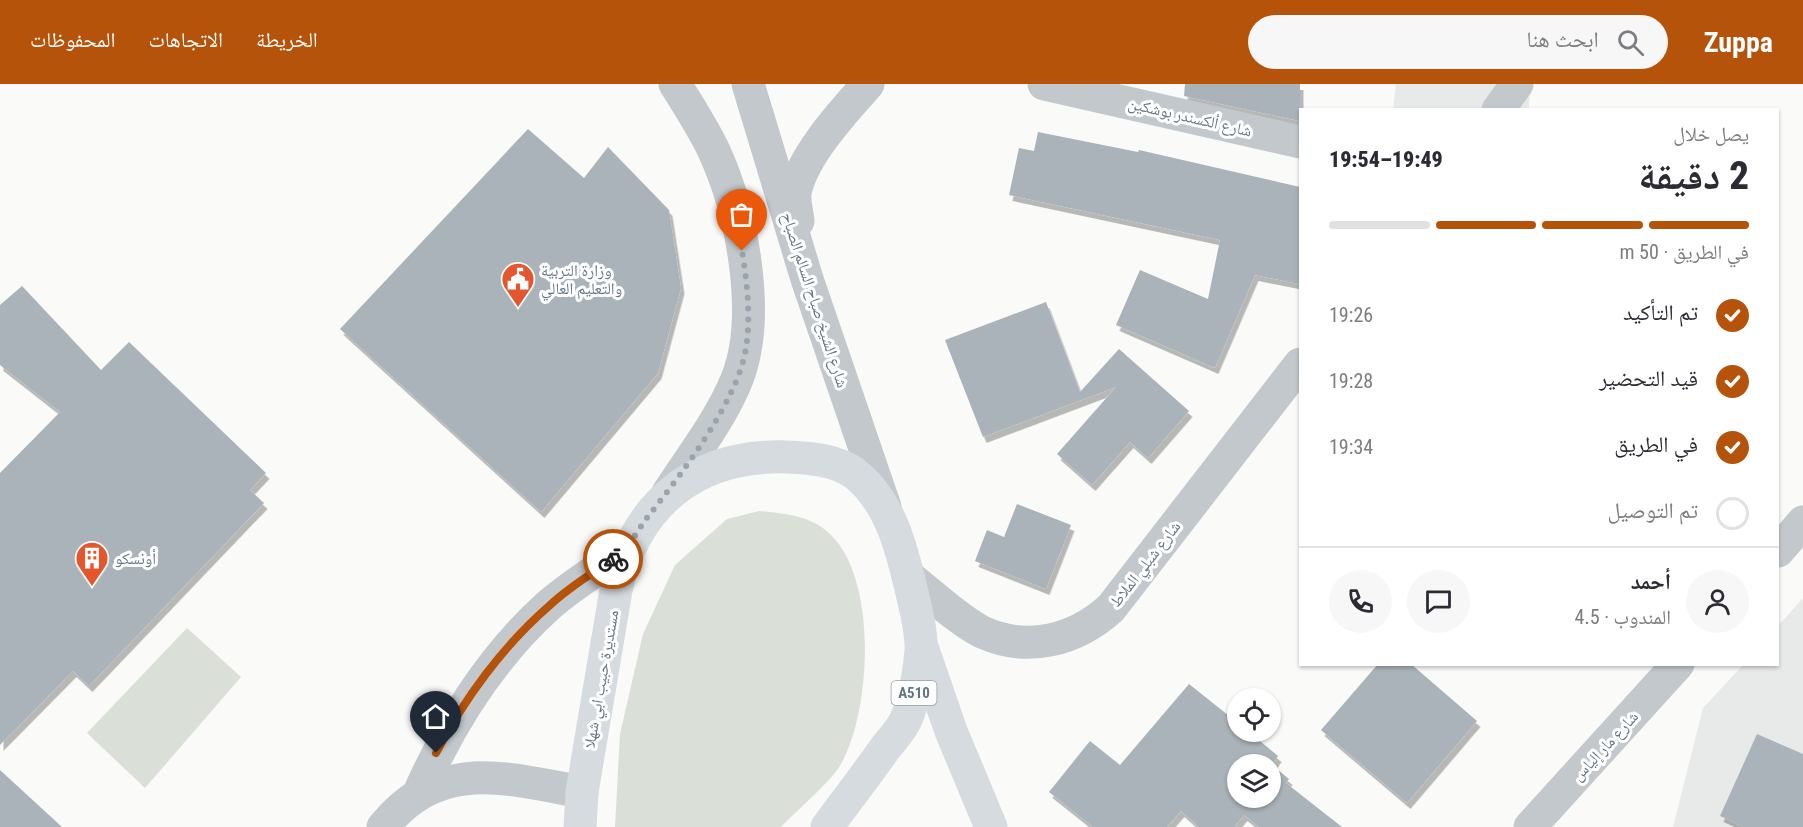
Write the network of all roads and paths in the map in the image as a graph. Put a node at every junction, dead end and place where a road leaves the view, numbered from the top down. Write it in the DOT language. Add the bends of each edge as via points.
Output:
graph roads {
  1 [pos="675,84"];
  2 [pos="748,84"];
  3 [pos="868,84"];
  4 [pos="1044,84"];
  5 [pos="1517,84"];
  6 [pos="1499,108"];
  7 [pos="1299,142"];
  8 [pos="807,279"];
  9 [pos="1299,365"];
  10 [pos="668,493"];
  11 [pos="1803,522"];
  12 [pos="893,525"];
  13 [pos="628,549"];
  14 [pos="1779,550"];
  15 [pos="908,576"];
  16 [pos="921,644"];
  17 [pos="1676,666"];
  18 [pos="582,792"];
  19 [pos="419,793"];
  20 [pos="383,827"];
  21 [pos="580,827"];
  22 [pos="827,827"];
  23 [pos="991,827"];
  24 [pos="1530,827"];
  1 -- 10 [label="street" via="714,152 729,192 745,268 748,314 746,348 737,380"];
  2 -- 8 [label="street, شارع الشيخ صباح السالم الصباح"];
  3 -- 8 [label="street" via="824,139 802,173 795,195"];
  4 -- 7 [label="street, شارع ألكسندر بوشكين"];
  5 -- 6 [label="street"];
  8 -- 12 [label="street, شارع الشيخ صباح السالم الصباح"];
  9 -- 15 [label="street, شارع شبلي الملاط" via="1097,621 1062,638 1021,642 980,631"];
  10 -- 12 [label="highway, مستديرة حبيب ابي شهلا / A510" via="707,470 730,463 808,458 853,473"];
  10 -- 13 [label="highway, مستديرة حبيب ابي شهلا / A510"];
  11 -- 14 [label="street"];
  12 -- 15 [label="highway, مستديرة حبيب ابي شهلا / A510"];
  13 -- 18 [label="highway, مستديرة حبيب ابي شهلا / A510" via="616,590"];
  13 -- 19 [label="street" via="550,604 488,673 444,738"];
  15 -- 16 [label="highway, مستديرة حبيب ابي شهلا / A510"];
  16 -- 22 [label="highway, مستديرة حبيب ابي شهلا / A510" via="916,686 906,719"];
  16 -- 23 [label="highway" via="951,731"];
  17 -- 24 [label="street, شارع مار إلياس"];
  18 -- 19 [label="street" via="493,778 442,783"];
  18 -- 21 [label="highway, مستديرة حبيب ابي شهلا / A510"];
  19 -- 20 [label="street" via="409,798"];
}
